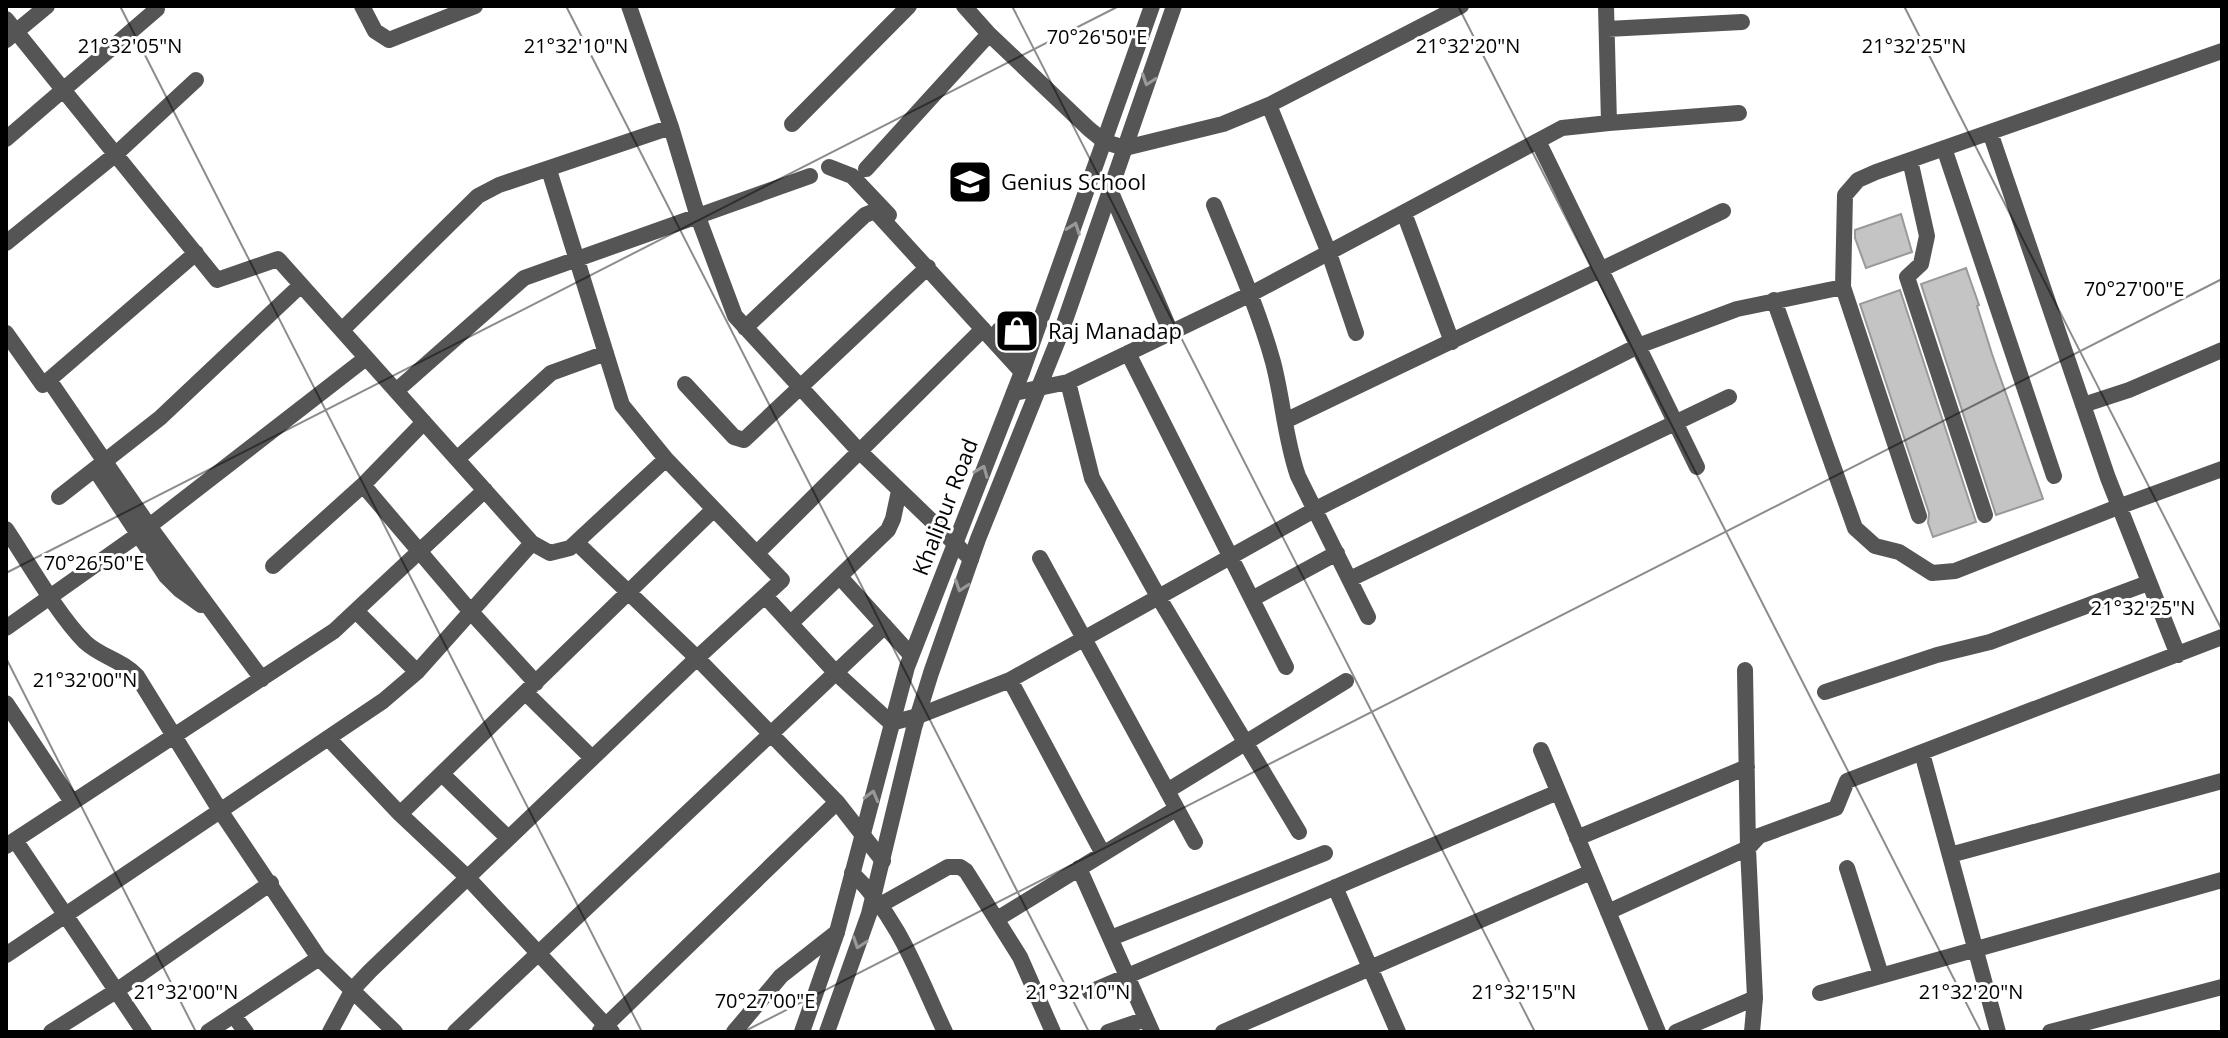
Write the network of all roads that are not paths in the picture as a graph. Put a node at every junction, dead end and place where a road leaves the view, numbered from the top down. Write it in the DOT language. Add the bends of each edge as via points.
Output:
graph roads {
  1 [pos="47,6"];
  2 [pos="362,6"];
  3 [pos="472,6"];
  4 [pos="629,6"];
  5 [pos="909,6"];
  6 [pos="964,6"];
  7 [pos="1152,6"];
  8 [pos="1174,6"];
  9 [pos="1461,6"];
  10 [pos="1606,6"];
  11 [pos="157,9"];
  12 [pos="1742,22"];
  13 [pos="1607,29"];
  14 [pos="9,30"];
  15 [pos="989,34"];
  16 [pos="2222,51"];
  17 [pos="196,80"];
  18 [pos="64,90"];
  19 [pos="1269,105"];
  20 [pos="1739,113"];
  21 [pos="1609,123"];
  22 [pos="792,124"];
  23 [pos="671,127"];
  24 [pos="1990,132"];
  25 [pos="6,139"];
  26 [pos="1538,141"];
  27 [pos="1105,142"];
  28 [pos="1125,148"];
  29 [pos="1944,148"];
  30 [pos="116,154"];
  31 [pos="1910,160"];
  32 [pos="829,167"];
  33 [pos="866,169"];
  34 [pos="549,170"];
  35 [pos="810,176"];
  36 [pos="1110,190"];
  37 [pos="1214,205"];
  38 [pos="1723,211"];
  39 [pos="1404,213"];
  40 [pos="698,217"];
  41 [pos="6,243"];
  42 [pos="196,253"];
  43 [pos="1329,253"];
  44 [pos="577,260"];
  45 [pos="928,267"];
  46 [pos="1601,271"];
  47 [pos="301,285"];
  48 [pos="1843,287"];
  49 [pos="1251,294"];
  50 [pos="1774,300"];
  51 [pos="745,328"];
  52 [pos="983,329"];
  53 [pos="342,330"];
  54 [pos="6,333"];
  55 [pos="1171,333"];
  56 [pos="1356,333"];
  57 [pos="1452,342"];
  58 [pos="1638,346"];
  59 [pos="2222,350"];
  60 [pos="606,353"];
  61 [pos="1128,353"];
  62 [pos="366,358"];
  63 [pos="1024,366"];
  64 [pos="49,380"];
  65 [pos="1068,382"];
  66 [pos="685,384"];
  67 [pos="800,387"];
  68 [pos="1040,388"];
  69 [pos="396,391"];
  70 [pos="1014,393"];
  71 [pos="1729,397"];
  72 [pos="2083,405"];
  73 [pos="1285,421"];
  74 [pos="1675,421"];
  75 [pos="424,422"];
  76 [pos="858,450"];
  77 [pos="457,459"];
  78 [pos="666,459"];
  79 [pos="99,466"];
  80 [pos="1697,467"];
  81 [pos="2222,469"];
  82 [pos="2054,476"];
  83 [pos="363,485"];
  84 [pos="485,490"];
  85 [pos="899,491"];
  86 [pos="59,497"];
  87 [pos="2118,507"];
  88 [pos="714,509"];
  89 [pos="1316,509"];
  90 [pos="1985,515"];
  91 [pos="1919,516"];
  92 [pos="6,529"];
  93 [pos="144,530"];
  94 [pos="532,543"];
  95 [pos="577,543"];
  96 [pos="953,544"];
  97 [pos="420,552"];
  98 [pos="757,553"];
  99 [pos="1337,553"];
  100 [pos="1231,557"];
  101 [pos="1040,558"];
  102 [pos="971,559"];
  103 [pos="273,566"];
  104 [pos="840,577"];
  105 [pos="1350,579"];
  106 [pos="2148,583"];
  107 [pos="631,592"];
  108 [pos="765,596"];
  109 [pos="52,598"];
  110 [pos="1159,598"];
  111 [pos="1252,599"];
  112 [pos="356,611"];
  113 [pos="471,612"];
  114 [pos="1368,617"];
  115 [pos="791,623"];
  116 [pos="885,626"];
  117 [pos="6,628"];
  118 [pos="2222,637"];
  119 [pos="1085,640"];
  120 [pos="911,655"];
  121 [pos="2178,655"];
  122 [pos="697,658"];
  123 [pos="1286,667"];
  124 [pos="1745,670"];
  125 [pos="417,672"];
  126 [pos="835,672"];
  127 [pos="261,679"];
  128 [pos="1010,680"];
  129 [pos="1346,681"];
  130 [pos="531,688"];
  131 [pos="1825,692"];
  132 [pos="6,703"];
  133 [pos="918,716"];
  134 [pos="891,723"];
  135 [pos="770,733"];
  136 [pos="175,736"];
  137 [pos="329,739"];
  138 [pos="1246,743"];
  139 [pos="1541,750"];
  140 [pos="1922,753"];
  141 [pos="592,758"];
  142 [pos="1747,767"];
  143 [pos="442,774"];
  144 [pos="2222,781"];
  145 [pos="1167,791"];
  146 [pos="1558,792"];
  147 [pos="72,802"];
  148 [pos="837,802"];
  149 [pos="1176,809"];
  150 [pos="221,812"];
  151 [pos="400,814"];
  152 [pos="1299,832"];
  153 [pos="862,833"];
  154 [pos="508,838"];
  155 [pos="1577,838"];
  156 [pos="1195,842"];
  157 [pos="11,843"];
  158 [pos="1748,848"];
  159 [pos="1325,853"];
  160 [pos="1103,854"];
  161 [pos="1950,855"];
  162 [pos="883,861"];
  163 [pos="1079,868"];
  164 [pos="1847,868"];
  165 [pos="1591,872"];
  166 [pos="852,873"];
  167 [pos="467,877"];
  168 [pos="2222,880"];
  169 [pos="271,883"];
  170 [pos="1335,887"];
  171 [pos="878,899"];
  172 [pos="1608,912"];
  173 [pos="66,914"];
  174 [pos="997,919"];
  175 [pos="837,932"];
  176 [pos="1111,938"];
  177 [pos="1975,949"];
  178 [pos="539,954"];
  179 [pos="6,955"];
  180 [pos="319,958"];
  181 [pos="1370,969"];
  182 [pos="1128,975"];
  183 [pos="1881,975"];
  184 [pos="2222,987"];
  185 [pos="353,989"];
  186 [pos="116,991"];
  187 [pos="1090,992"];
  188 [pos="1820,993"];
  189 [pos="1755,998"];
  190 [pos="233,1015"];
  191 [pos="1149,1026"];
  192 [pos="606,1030"];
  193 [pos="51,1032"];
  194 [pos="144,1032"];
  195 [pos="208,1032"];
  196 [pos="246,1032"];
  197 [pos="330,1032"];
  198 [pos="395,1032"];
  199 [pos="455,1032"];
  200 [pos="734,1032"];
  201 [pos="802,1032"];
  202 [pos="827,1032"];
  203 [pos="945,1032"];
  204 [pos="1053,1032"];
  205 [pos="1108,1032"];
  206 [pos="1223,1032"];
  207 [pos="1398,1032"];
  208 [pos="1658,1032"];
  209 [pos="1676,1032"];
  210 [pos="1752,1032"];
  211 [pos="1998,1032"];
  212 [pos="2050,1032"];
  1 -- 14 [label="street"];
  2 -- 3 [label="street" via="375,31 389,40"];
  4 -- 23 [label="street"];
  5 -- 22 [label="street"];
  6 -- 15 [label="street"];
  7 -- 27 [label="street, Khalipur Road"];
  8 -- 28 [label="street, Khalipur Road, one-way"];
  9 -- 19 [label="street"];
  10 -- 13 [label="street"];
  11 -- 18 [label="street"];
  12 -- 13 [label="street"];
  13 -- 21 [label="street"];
  14 -- 18 [label="street"];
  15 -- 27 [label="street"];
  15 -- 33 [label="street"];
  16 -- 24 [label="street"];
  17 -- 30 [label="street"];
  18 -- 25 [label="street"];
  18 -- 30 [label="street"];
  19 -- 28 [label="street" via="1223,124"];
  19 -- 43 [label="street"];
  20 -- 21 [label="street"];
  21 -- 26 [label="street" via="1562,128"];
  23 -- 34 [label="street"];
  23 -- 40 [label="street"];
  24 -- 29 [label="street"];
  24 -- 72 [label="street"];
  26 -- 39 [label="street"];
  26 -- 46 [label="street"];
  27 -- 28 [label="street"];
  63 -- 27 [label="street, Khalipur Road, one-way"];
  28 -- 36 [label="street, Khalipur Road"];
  29 -- 31 [label="street"];
  29 -- 82 [label="street"];
  30 -- 41 [label="street"];
  30 -- 42 [label="street"];
  31 -- 48 [label="street" via="1858,180 1845,195"];
  31 -- 90 [label="street" via="1927,236 1921,264 1907,277"];
  32 -- 63 [label="street" via="852,176"];
  34 -- 44 [label="street"];
  34 -- 53 [label="street" via="478,196"];
  35 -- 40 [label="street"];
  36 -- 55 [label="street"];
  36 -- 68 [label="street, Khalipur Road"];
  37 -- 49 [label="street"];
  38 -- 46 [label="street"];
  39 -- 43 [label="street"];
  39 -- 57 [label="street"];
  40 -- 44 [label="street"];
  40 -- 51 [label="street" via="730,304"];
  42 -- 47 [label="street" via="217,280 278,259"];
  42 -- 64 [label="street"];
  43 -- 49 [label="street"];
  43 -- 56 [label="street"];
  44 -- 60 [label="street"];
  44 -- 69 [label="street" via="524,278"];
  45 -- 51 [label="street" via="880,214 870,212"];
  45 -- 52 [label="street"];
  45 -- 67 [label="street"];
  46 -- 57 [label="street"];
  46 -- 58 [label="street"];
  47 -- 53 [label="street"];
  47 -- 79 [label="street" via="160,418"];
  48 -- 50 [label="street"];
  48 -- 91 [label="street"];
  49 -- 55 [label="street"];
  49 -- 73 [label="street"];
  50 -- 58 [label="street"];
  50 -- 87 [label="street" via="1848,511 1855,528 1875,546 1943,574"];
  51 -- 67 [label="street"];
  52 -- 63 [label="street"];
  52 -- 76 [label="street"];
  53 -- 62 [label="street"];
  54 -- 64 [label="street" via="43,385"];
  55 -- 61 [label="street"];
  57 -- 73 [label="street"];
  58 -- 74 [label="street"];
  58 -- 89 [label="street"];
  59 -- 72 [label="street"];
  60 -- 77 [label="street" via="551,373"];
  60 -- 78 [label="street" via="622,405"];
  61 -- 65 [label="street"];
  61 -- 100 [label="street"];
  62 -- 69 [label="street"];
  62 -- 93 [label="street"];
  63 -- 70 [label="street, Khalipur Road"];
  64 -- 79 [label="street"];
  65 -- 68 [label="street"];
  65 -- 110 [label="street" via="1092,478"];
  66 -- 67 [label="street" via="740,440"];
  67 -- 76 [label="street"];
  68 -- 70 [label="street"];
  68 -- 102 [label="street, Khalipur Road"];
  69 -- 75 [label="street"];
  96 -- 70 [label="street, Khalipur Road, one-way"];
  71 -- 74 [label="street"];
  72 -- 87 [label="street"];
  73 -- 89 [label="street" via="1295,466"];
  74 -- 80 [label="street"];
  74 -- 105 [label="street"];
  75 -- 77 [label="street"];
  75 -- 83 [label="street"];
  76 -- 85 [label="street"];
  76 -- 98 [label="street"];
  77 -- 84 [label="street"];
  78 -- 88 [label="street"];
  78 -- 95 [label="street"];
  79 -- 86 [label="street"];
  79 -- 93 [label="street"];
  81 -- 87 [label="street"];
  83 -- 97 [label="street"];
  83 -- 103 [label="street"];
  84 -- 94 [label="street"];
  84 -- 97 [label="street"];
  85 -- 96 [label="street"];
  85 -- 104 [label="street" via="888,530"];
  87 -- 106 [label="street"];
  88 -- 98 [label="street"];
  88 -- 107 [label="street"];
  89 -- 99 [label="street"];
  89 -- 100 [label="street"];
  92 -- 109 [label="street"];
  93 -- 109 [label="street"];
  93 -- 127 [label="street" via="166,576 216,619"];
  94 -- 95 [label="street" via="556,553"];
  94 -- 113 [label="street"];
  95 -- 107 [label="street"];
  96 -- 102 [label="street"];
  96 -- 120 [label="street, Khalipur Road"];
  97 -- 112 [label="street"];
  97 -- 113 [label="street"];
  98 -- 108 [label="street" via="782,580"];
  99 -- 105 [label="street"];
  99 -- 111 [label="street"];
  100 -- 110 [label="street"];
  100 -- 111 [label="street"];
  101 -- 119 [label="street"];
  102 -- 133 [label="street, Khalipur Road, one-way"];
  104 -- 115 [label="street"];
  104 -- 116 [label="street"];
  105 -- 114 [label="street"];
  106 -- 121 [label="street"];
  106 -- 131 [label="street" via="1990,642"];
  107 -- 122 [label="street"];
  107 -- 130 [label="street"];
  108 -- 115 [label="street"];
  108 -- 122 [label="street"];
  109 -- 117 [label="street"];
  109 -- 136 [label="street" via="87,643 137,676"];
  110 -- 119 [label="street"];
  110 -- 138 [label="street"];
  111 -- 123 [label="street"];
  112 -- 125 [label="street"];
  112 -- 127 [label="street"];
  113 -- 125 [label="street"];
  113 -- 130 [label="street"];
  115 -- 126 [label="street"];
  116 -- 120 [label="street"];
  116 -- 126 [label="street"];
  118 -- 121 [label="street"];
  119 -- 128 [label="street"];
  119 -- 145 [label="street"];
  120 -- 134 [label="street, Khalipur Road"];
  121 -- 140 [label="street"];
  122 -- 135 [label="street"];
  122 -- 141 [label="street"];
  124 -- 142 [label="street"];
  125 -- 137 [label="street"];
  126 -- 134 [label="street"];
  126 -- 135 [label="street"];
  127 -- 136 [label="street"];
  128 -- 133 [label="street"];
  128 -- 160 [label="street"];
  129 -- 138 [label="street"];
  130 -- 141 [label="street"];
  130 -- 143 [label="street"];
  132 -- 147 [label="street"];
  133 -- 134 [label="street"];
  133 -- 162 [label="street, Khalipur Road"];
  153 -- 134 [label="street, Khalipur Road, one-way"];
  135 -- 148 [label="street"];
  135 -- 178 [label="street"];
  136 -- 147 [label="street"];
  136 -- 150 [label="street"];
  137 -- 150 [label="street"];
  137 -- 151 [label="street"];
  138 -- 145 [label="street"];
  138 -- 152 [label="street"];
  139 -- 146 [label="street"];
  140 -- 158 [label="street" via="1847,781 1836,808 1759,836"];
  140 -- 161 [label="street"];
  141 -- 154 [label="street"];
  142 -- 155 [label="street"];
  142 -- 158 [label="street"];
  143 -- 151 [label="street"];
  143 -- 154 [label="street"];
  144 -- 161 [label="street"];
  145 -- 149 [label="street"];
  146 -- 155 [label="street"];
  146 -- 170 [label="street"];
  147 -- 157 [label="street"];
  148 -- 153 [label="street"];
  148 -- 192 [label="street"];
  149 -- 156 [label="street"];
  149 -- 160 [label="street"];
  150 -- 169 [label="street"];
  150 -- 173 [label="street"];
  151 -- 167 [label="street"];
  153 -- 162 [label="street"];
  153 -- 166 [label="street, Khalipur Road"];
  154 -- 167 [label="street"];
  155 -- 165 [label="street"];
  157 -- 173 [label="street"];
  158 -- 172 [label="street"];
  158 -- 189 [label="street"];
  159 -- 176 [label="street"];
  160 -- 163 [label="street"];
  161 -- 177 [label="street"];
  162 -- 171 [label="street, Khalipur Road"];
  163 -- 174 [label="street"];
  163 -- 176 [label="street"];
  164 -- 183 [label="street"];
  165 -- 172 [label="street"];
  165 -- 181 [label="street"];
  166 -- 171 [label="street"];
  166 -- 175 [label="street, Khalipur Road"];
  167 -- 178 [label="street"];
  167 -- 185 [label="street"];
  168 -- 177 [label="street"];
  169 -- 180 [label="street"];
  169 -- 186 [label="street"];
  170 -- 181 [label="street"];
  170 -- 182 [label="street"];
  171 -- 174 [label="street" via="954,866 966,871"];
  171 -- 202 [label="street, Khalipur Road, one-way"];
  171 -- 203 [label="street"];
  172 -- 208 [label="street"];
  173 -- 179 [label="street"];
  173 -- 186 [label="street"];
  174 -- 204 [label="street"];
  175 -- 200 [label="street" via="781,976"];
  175 -- 201 [label="street, Khalipur Road"];
  176 -- 182 [label="street"];
  177 -- 183 [label="street"];
  177 -- 211 [label="street"];
  178 -- 192 [label="street"];
  178 -- 199 [label="street"];
  180 -- 185 [label="street"];
  180 -- 190 [label="street"];
  181 -- 206 [label="street"];
  181 -- 207 [label="street"];
  182 -- 187 [label="street"];
  182 -- 191 [label="street"];
  183 -- 188 [label="street"];
  184 -- 212 [label="street"];
  185 -- 197 [label="street"];
  185 -- 198 [label="street"];
  186 -- 193 [label="street"];
  186 -- 194 [label="street"];
  189 -- 209 [label="street"];
  189 -- 210 [label="street"];
  190 -- 195 [label="street"];
  190 -- 196 [label="street"];
  191 -- 205 [label="street"];
}
